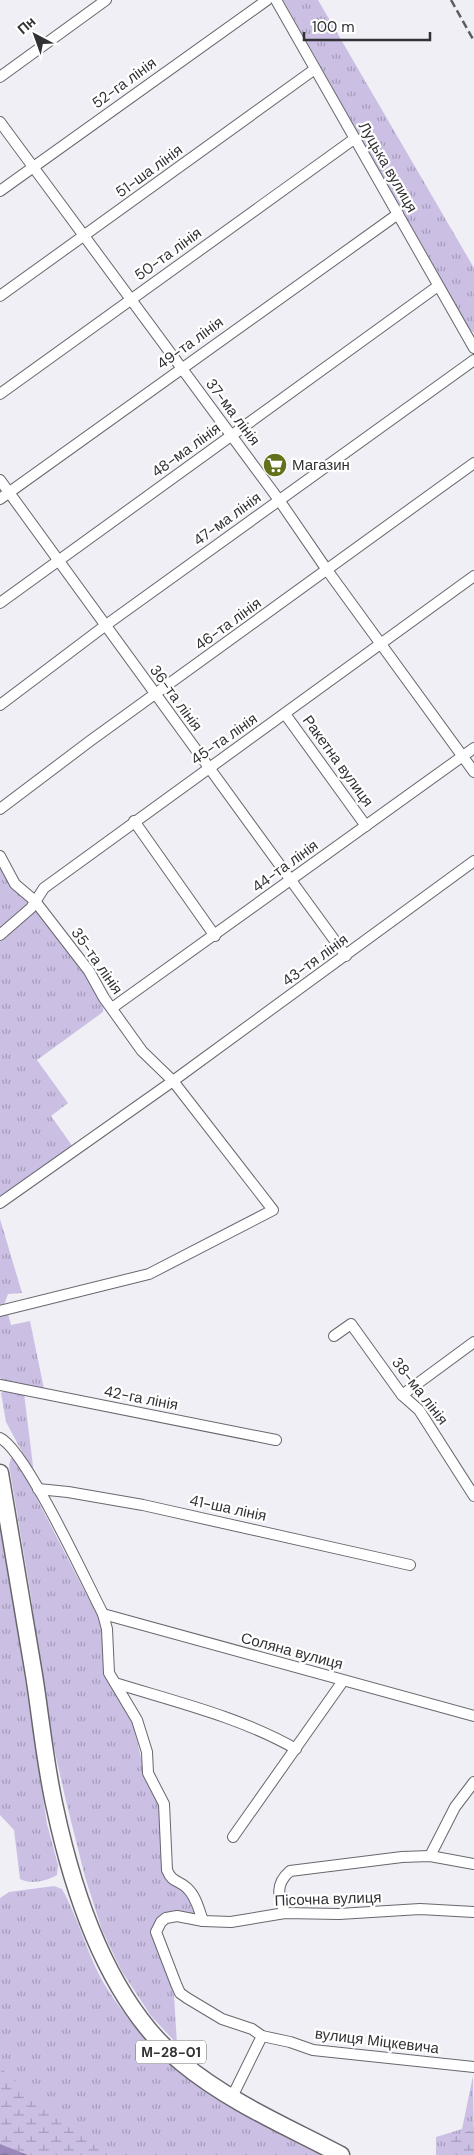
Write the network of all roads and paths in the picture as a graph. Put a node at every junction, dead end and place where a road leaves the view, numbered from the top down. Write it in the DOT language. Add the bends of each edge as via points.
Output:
graph roads {
  1 [pos="106,0"];
  2 [pos="266,0"];
  3 [pos="276,0"];
  4 [pos="315,69"];
  5 [pos="0,76"];
  6 [pos="0,122"];
  7 [pos="354,139"];
  8 [pos="32,167"];
  9 [pos="0,191"];
  10 [pos="398,214"];
  11 [pos="85,236"];
  12 [pos="438,286"];
  13 [pos="0,296"];
  14 [pos="130,300"];
  15 [pos="474,348"];
  16 [pos="474,360"];
  17 [pos="180,368"];
  18 [pos="0,394"];
  19 [pos="232,435"];
  20 [pos="474,463"];
  21 [pos="0,480"];
  22 [pos="4,496"];
  23 [pos="279,500"];
  24 [pos="57,561"];
  25 [pos="327,570"];
  26 [pos="474,576"];
  27 [pos="0,603"];
  28 [pos="106,625"];
  29 [pos="381,644"];
  30 [pos="155,695"];
  31 [pos="0,705"];
  32 [pos="285,714"];
  33 [pos="474,748"];
  34 [pos="462,756"];
  35 [pos="208,768"];
  36 [pos="474,772"];
  37 [pos="0,809"];
  38 [pos="134,821"];
  39 [pos="366,826"];
  40 [pos="0,856"];
  41 [pos="474,861"];
  42 [pos="290,881"];
  43 [pos="35,901"];
  44 [pos="0,935"];
  45 [pos="215,936"];
  46 [pos="346,956"];
  47 [pos="112,1008"];
  48 [pos="173,1081"];
  49 [pos="0,1203"];
  50 [pos="0,1311"];
  51 [pos="334,1336"];
  52 [pos="474,1342"];
  53 [pos="0,1384"];
  54 [pos="402,1395"];
  55 [pos="0,1438"];
  56 [pos="276,1440"];
  57 [pos="0,1473"];
  58 [pos="38,1489"];
  59 [pos="474,1496"];
  60 [pos="410,1565"];
  61 [pos="103,1614"];
  62 [pos="342,1681"];
  63 [pos="115,1683"];
  64 [pos="474,1716"];
  65 [pos="296,1749"];
  66 [pos="474,1782"];
  67 [pos="233,1837"];
  68 [pos="430,1856"];
  69 [pos="474,1864"];
  70 [pos="474,1912"];
  71 [pos="284,1913"];
  72 [pos="203,1921"];
  73 [pos="158,1927"];
  74 [pos="262,2036"];
  75 [pos="474,2067"];
  76 [pos="232,2097"];
  77 [pos="341,2155"];
  1 -- 5 [label="street"];
  2 -- 8 [label="street, 52-га лінія"];
  3 -- 4 [label="street, Луцька вулиця"];
  4 -- 7 [label="street, Луцька вулиця"];
  4 -- 11 [label="street, 51-ша лінія"];
  6 -- 8 [label="street, 37-ма лінія"];
  7 -- 10 [label="street, Луцька вулиця"];
  7 -- 14 [label="street, 50-та лінія"];
  8 -- 9 [label="street, 52-га лінія"];
  8 -- 11 [label="street, 37-ма лінія"];
  10 -- 12 [label="street, Луцька вулиця"];
  10 -- 17 [label="street, 49-та лінія"];
  11 -- 13 [label="street, 51-ша лінія"];
  11 -- 14 [label="street, 37-ма лінія"];
  12 -- 15 [label="street, Луцька вулиця"];
  12 -- 19 [label="street, 48-ма лінія"];
  14 -- 17 [label="street, 37-ма лінія"];
  14 -- 18 [label="street, 50-та лінія"];
  16 -- 23 [label="street, 47-ма лінія"];
  17 -- 19 [label="street, 37-ма лінія"];
  17 -- 22 [label="street, 49-та лінія"];
  19 -- 23 [label="street, 37-ма лінія"];
  19 -- 24 [label="street, 48-ма лінія"];
  20 -- 25 [label="street, 46-та лінія"];
  21 -- 22 [label="street, 36-та лінія"];
  22 -- 24 [label="street, 36-та лінія"];
  23 -- 25 [label="street, 37-ма лінія"];
  23 -- 28 [label="street, 47-ма лінія"];
  24 -- 27 [label="street, 48-ма лінія"];
  24 -- 28 [label="street, 36-та лінія"];
  25 -- 29 [label="street, 37-ма лінія"];
  25 -- 30 [label="street, 46-та лінія"];
  26 -- 29 [label="street, 45-та лінія"];
  28 -- 30 [label="street, 36-та лінія"];
  28 -- 31 [label="street, 47-ма лінія"];
  29 -- 32 [label="street, 45-та лінія"];
  29 -- 34 [label="street, 37-ма лінія"];
  30 -- 35 [label="street, 36-та лінія"];
  30 -- 37 [label="street, 46-та лінія"];
  32 -- 35 [label="street, 45-та лінія"];
  32 -- 39 [label="street, Ракетна вулиця"];
  33 -- 34 [label="street, 44-та лінія"];
  34 -- 36 [label="street, 37-ма лінія"];
  34 -- 39 [label="street, 44-та лінія"];
  35 -- 38 [label="street, 45-та лінія"];
  35 -- 42 [label="street, 36-та лінія"];
  38 -- 43 [label="street, 45-та лінія" via="44,888"];
  38 -- 45 [label="street"];
  39 -- 42 [label="street, 44-та лінія"];
  40 -- 43 [label="street, 35-та лінія" via="15,884"];
  41 -- 46 [label="street, 43-тя лінія"];
  42 -- 45 [label="street, 44-та лінія"];
  42 -- 46 [label="street, 36-та лінія"];
  43 -- 44 [label="street, 45-та лінія" via="23,917"];
  43 -- 47 [label="street, 35-та лінія"];
  45 -- 47 [label="street, 44-та лінія"];
  46 -- 48 [label="street, 43-тя лінія"];
  47 -- 48 [label="street, 35-та лінія" via="142,1051"];
  48 -- 49 [label="street, 43-тя лінія"];
  48 -- 50 [label="street" via="273,1210 149,1274"];
  51 -- 54 [label="street, 38-ма лінія" via="351,1324"];
  52 -- 54 [label="street"];
  53 -- 56 [label="street, 42-га лінія"];
  54 -- 59 [label="street, 38-ма лінія" via="419,1410"];
  55 -- 58 [label="street" via="16,1451"];
  57 -- 76 [label="highway, М-28-01" via="54,1807 74,1880 94,1936 111,1973 143,2023 181,2063"];
  58 -- 60 [label="street, 41-ша лінія" via="143,1505"];
  58 -- 61 [label="street"];
  61 -- 62 [label="street, Соляна вулиця"];
  61 -- 63 [label="street" via="109,1672"];
  62 -- 64 [label="street, Соляна вулиця"];
  62 -- 65 [label="street"];
  63 -- 65 [label="street" via="235,1721"];
  63 -- 72 [label="street" via="136,1720 148,1752 148,1773 164,1804 167,1870 170,1877 193,1894"];
  65 -- 67 [label="street"];
  66 -- 68 [label="street" via="454,1807"];
  68 -- 69 [label="street"];
  68 -- 71 [label="street" via="290,1871 283,1877 278,1891"];
  70 -- 71 [label="street, Пісочна вулиця" via="420,1909 339,1914"];
  71 -- 72 [label="street, Пісочна вулиця" via="231,1922"];
  72 -- 73 [label="street, Пісочна вулиця" via="172,1916"];
  73 -- 74 [label="street, вулиця Міцкевича" via="157,1937 180,1993 222,2019 252,2029"];
  74 -- 75 [label="street, вулиця Міцкевича" via="313,2050"];
  74 -- 76 [label="street"];
  76 -- 77 [label="highway, М-28-01"];
}
